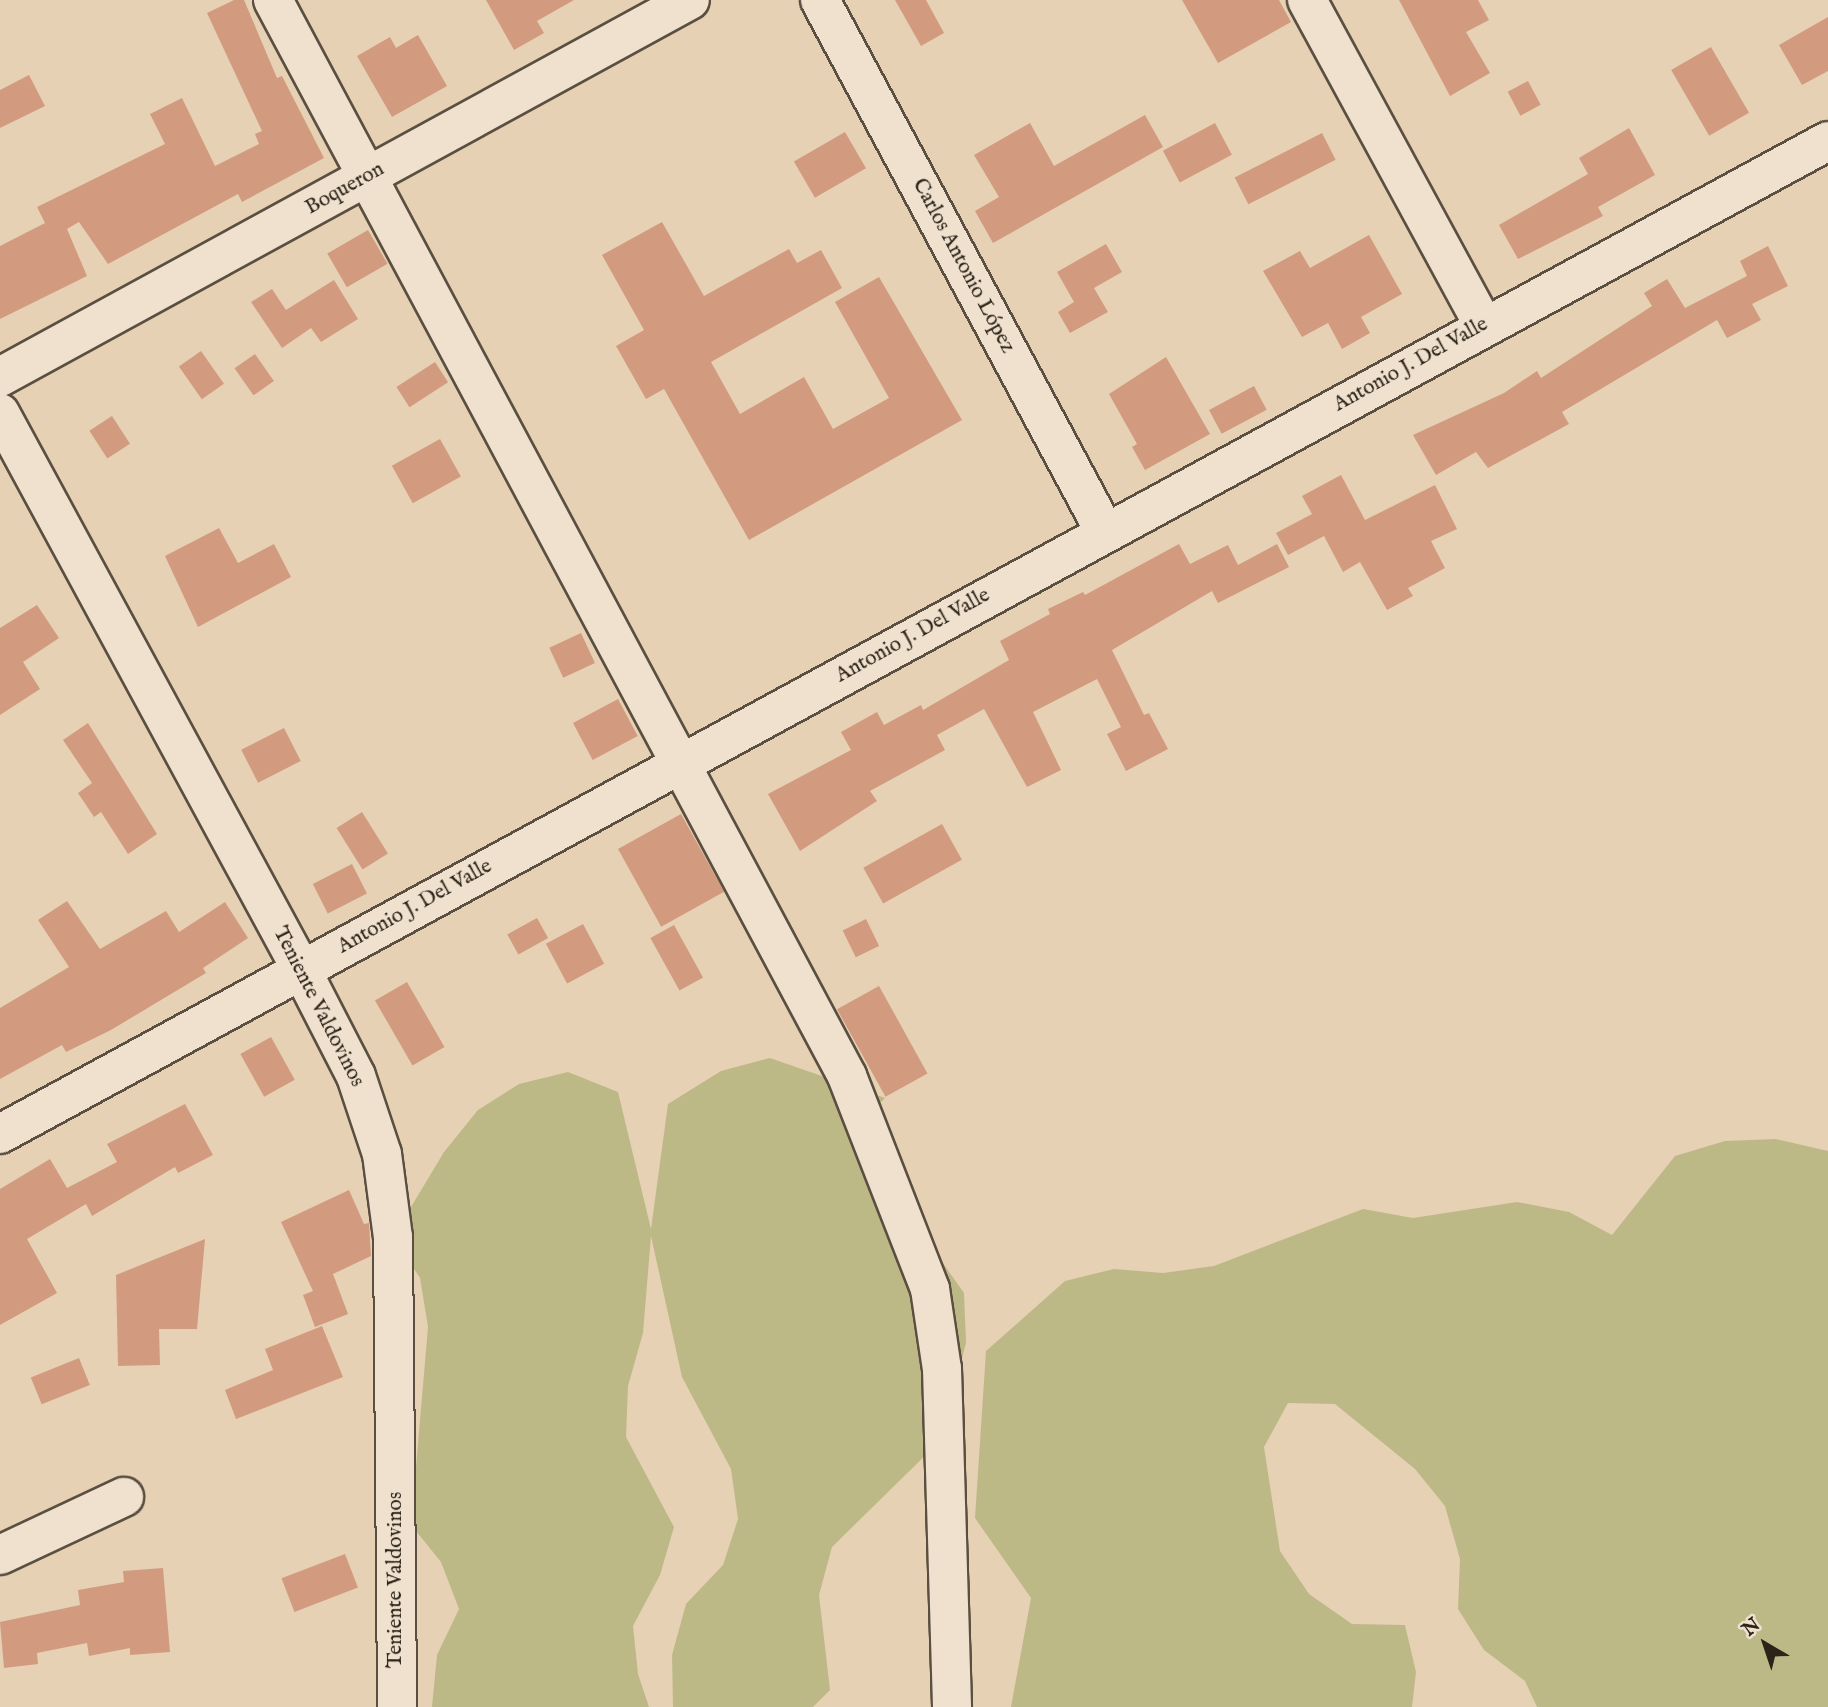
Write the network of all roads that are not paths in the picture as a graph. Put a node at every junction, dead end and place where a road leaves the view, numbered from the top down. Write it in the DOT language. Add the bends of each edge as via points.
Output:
graph roads {
  1 [pos="273,0"];
  2 [pos="690,0"];
  3 [pos="820,0"];
  4 [pos="1307,0"];
  5 [pos="1828,141"];
  6 [pos="368,176"];
  7 [pos="1484,326"];
  8 [pos="0,377"];
  9 [pos="0,414"];
  10 [pos="1105,531"];
  11 [pos="681,763"];
  12 [pos="301,970"];
  13 [pos="0,1133"];
  14 [pos="124,1497"];
  15 [pos="0,1555"];
  16 [pos="397,1707"];
  17 [pos="952,1707"];
  1 -- 6 [label="street"];
  2 -- 6 [label="street, Boqueron"];
  3 -- 10 [label="street, Carlos Antonio López"];
  4 -- 7 [label="street"];
  5 -- 7 [label="street, Antonio J. Del Valle"];
  6 -- 8 [label="street, Boqueron"];
  6 -- 11 [label="street"];
  7 -- 10 [label="street, Antonio J. Del Valle"];
  9 -- 12 [label="street, Teniente Valdovinos"];
  10 -- 11 [label="street, Antonio J. Del Valle"];
  11 -- 12 [label="street, Antonio J. Del Valle"];
  11 -- 17 [label="street" via="847,1076 929,1289 942,1369"];
  12 -- 13 [label="street, Antonio J. Del Valle"];
  12 -- 16 [label="street, Teniente Valdovinos" via="356,1076 382,1154 393,1237"];
  14 -- 15 [label="street"];
}
